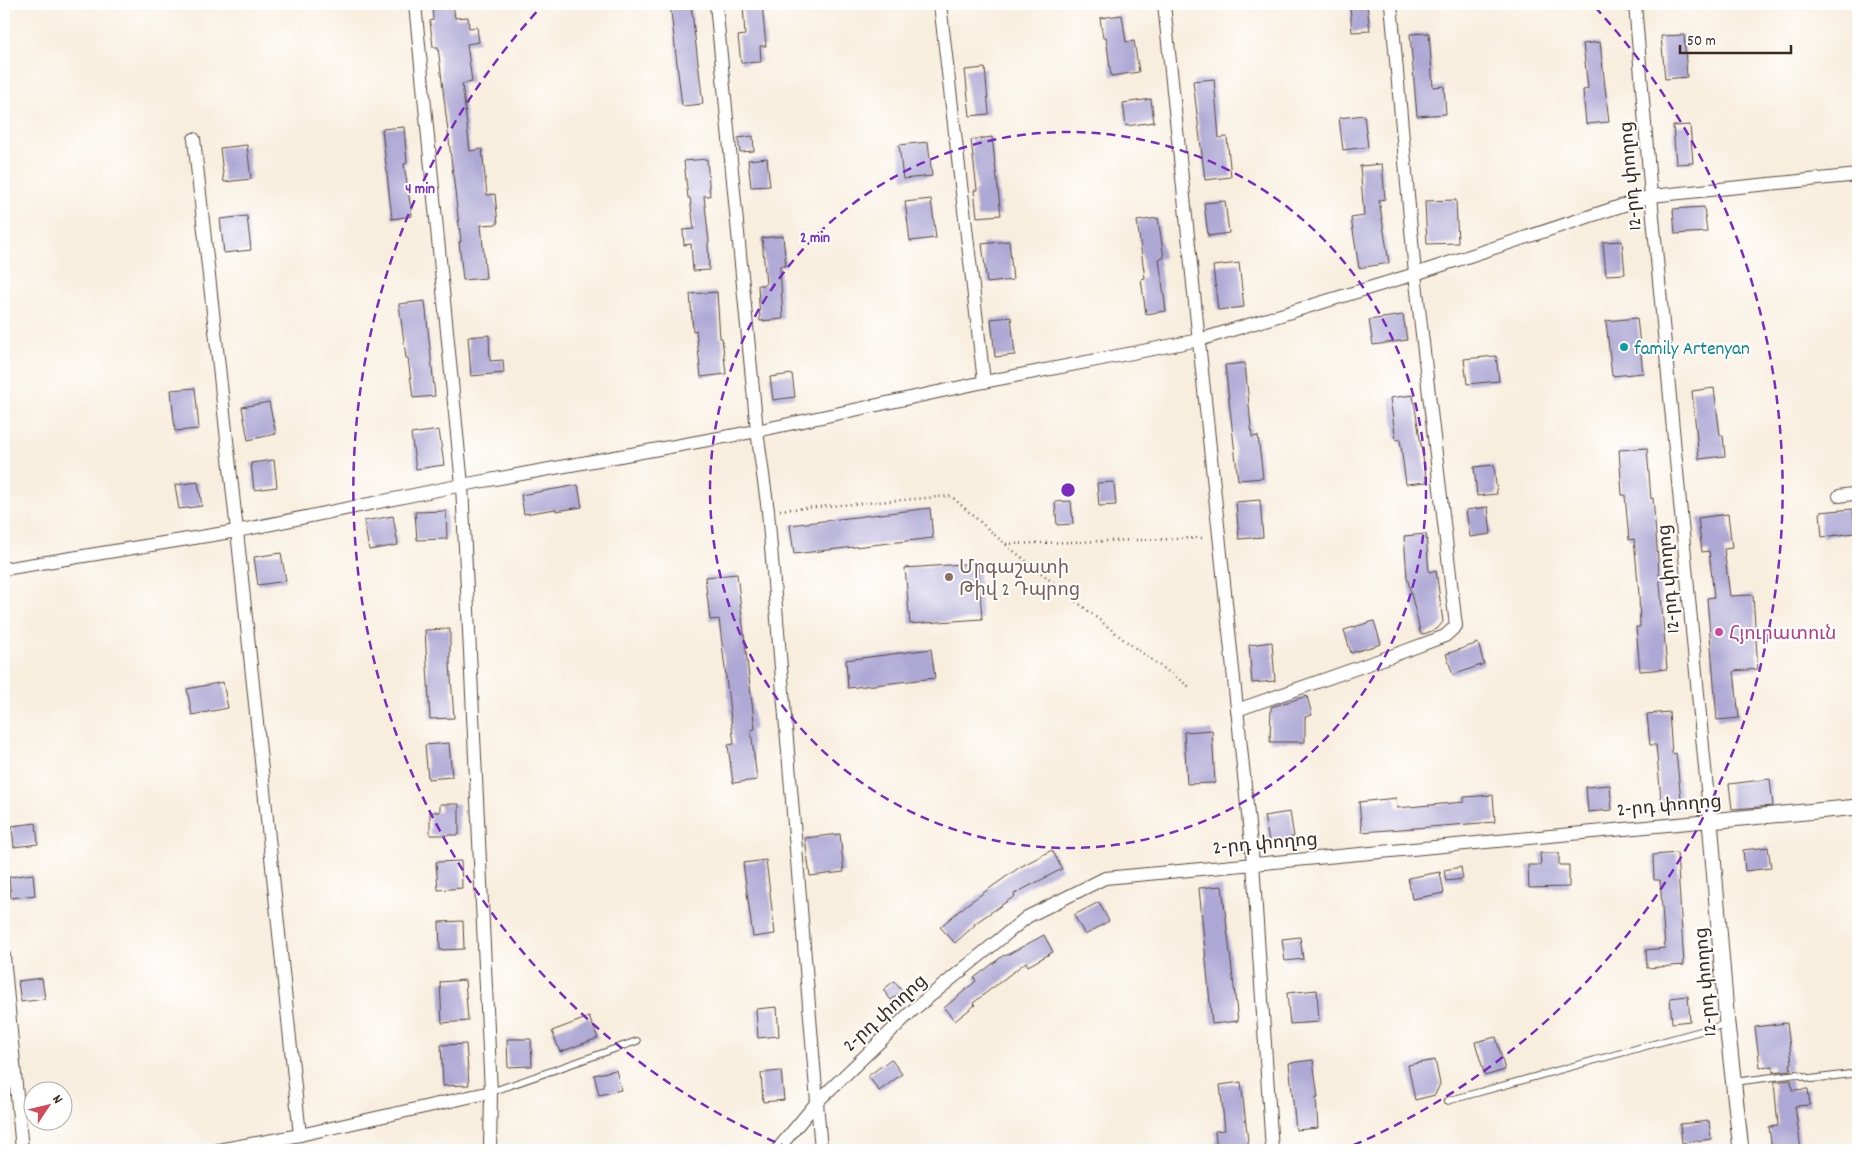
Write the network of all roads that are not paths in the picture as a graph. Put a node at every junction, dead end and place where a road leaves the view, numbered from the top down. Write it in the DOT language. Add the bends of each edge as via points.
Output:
graph roads {
  1 [pos="415,4"];
  2 [pos="716,4"];
  3 [pos="940,4"];
  4 [pos="1164,4"];
  5 [pos="1391,4"];
  6 [pos="1635,4"];
  7 [pos="194,139"];
  8 [pos="1858,175"];
  9 [pos="1651,196"];
  10 [pos="1415,274"];
  11 [pos="1199,340"];
  12 [pos="984,382"];
  13 [pos="756,431"];
  14 [pos="462,485"];
  15 [pos="1858,493"];
  16 [pos="1839,496"];
  17 [pos="237,531"];
  18 [pos="4,569"];
  19 [pos="1237,710"];
  20 [pos="1858,807"];
  21 [pos="1710,821"];
  22 [pos="1253,863"];
  23 [pos="4,956"];
  24 [pos="1727,1024"];
  25 [pos="637,1041"];
  26 [pos="1858,1073"];
  27 [pos="1734,1082"];
  28 [pos="491,1092"];
  29 [pos="1447,1101"];
  30 [pos="817,1102"];
  31 [pos="300,1135"];
  32 [pos="22,1150"];
  33 [pos="218,1150"];
  34 [pos="490,1150"];
  35 [pos="777,1150"];
  36 [pos="821,1150"];
  37 [pos="1272,1150"];
  38 [pos="1741,1150"];
  1 -- 14 [label="street"];
  2 -- 13 [label="street"];
  3 -- 12 [label="street"];
  4 -- 11 [label="street"];
  5 -- 10 [label="street"];
  6 -- 9 [label="street, 12-րդ փողոց"];
  7 -- 17 [label="street"];
  8 -- 9 [label="street"];
  9 -- 10 [label="street"];
  9 -- 21 [label="street, 12-րդ փողոց"];
  10 -- 11 [label="street"];
  10 -- 19 [label="street" via="1456,626 1445,636"];
  11 -- 12 [label="street"];
  11 -- 19 [label="street"];
  12 -- 13 [label="street"];
  13 -- 14 [label="street"];
  13 -- 30 [label="street" via="768,511"];
  14 -- 17 [label="street"];
  14 -- 28 [label="street"];
  15 -- 16 [label="street"];
  17 -- 18 [label="street"];
  17 -- 31 [label="street"];
  19 -- 22 [label="street"];
  20 -- 21 [label="street, 2-րդ փողոց"];
  21 -- 22 [label="street, 2-րդ փողոց"];
  21 -- 24 [label="street, 12-րդ փողոց"];
  22 -- 30 [label="street, 2-րդ փողոց" via="1105,878 1027,917 913,1010"];
  22 -- 37 [label="street"];
  23 -- 32 [label="street"];
  24 -- 27 [label="street, 12-րդ փողոց"];
  24 -- 29 [label="lane"];
  25 -- 28 [label="lane"];
  26 -- 27 [label="lane" via="1811,1079 1798,1074"];
  27 -- 38 [label="street, 12-րդ փողոց"];
  28 -- 31 [label="street"];
  28 -- 34 [label="street"];
  30 -- 35 [label="street, 2-րդ փողոց"];
  30 -- 36 [label="street"];
  31 -- 33 [label="street"];
}
